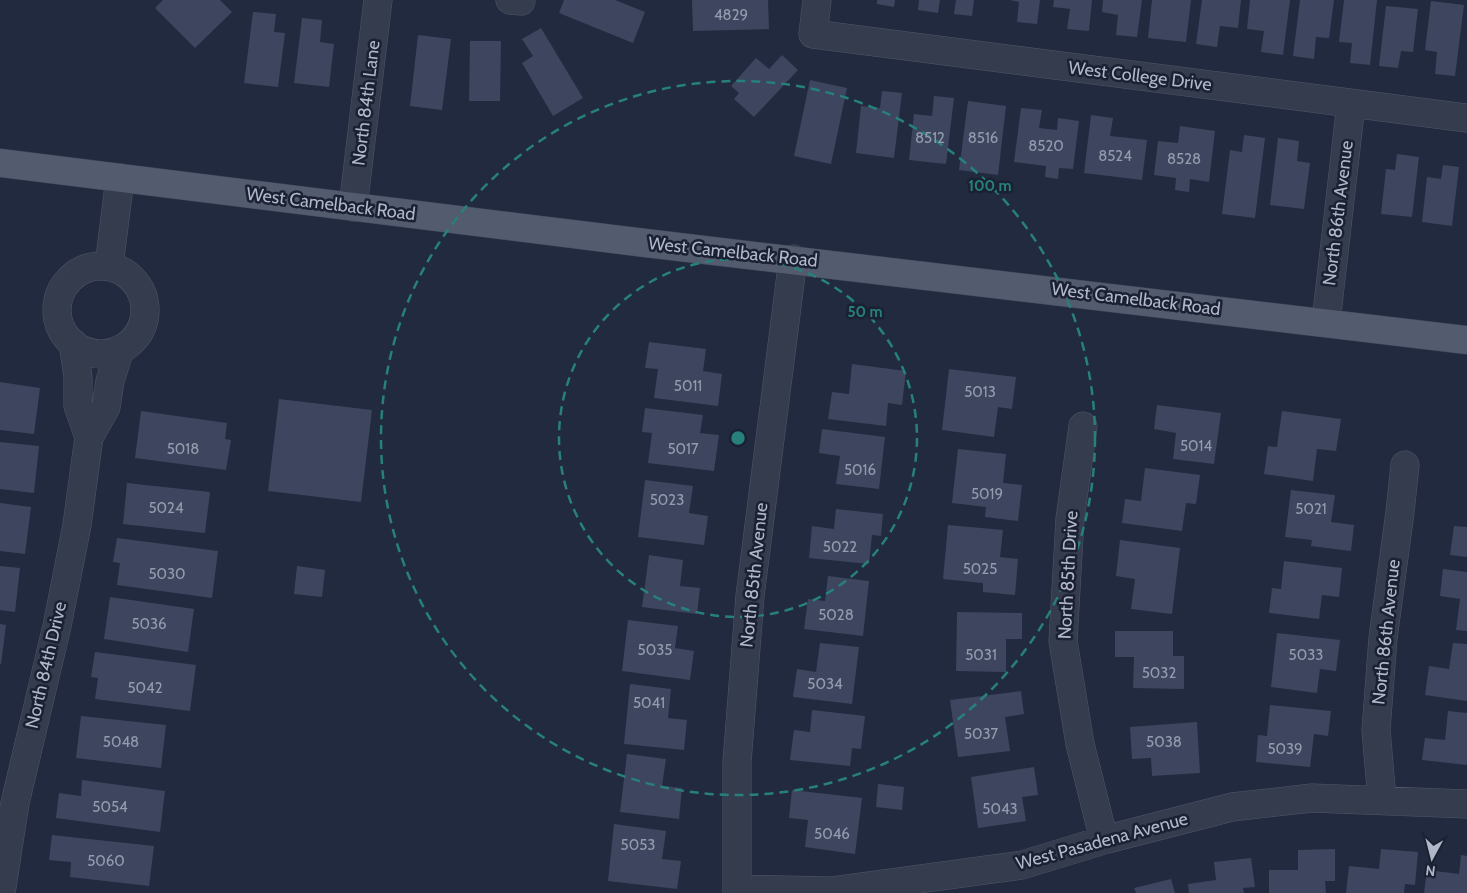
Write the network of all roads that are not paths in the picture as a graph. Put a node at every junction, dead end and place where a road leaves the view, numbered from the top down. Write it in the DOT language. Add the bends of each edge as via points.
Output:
graph roads {
  1 [pos="378,0"];
  2 [pos="817,0"];
  3 [pos="1351,104"];
  4 [pos="1467,118"];
  5 [pos="0,163"];
  6 [pos="120,178"];
  7 [pos="353,207"];
  8 [pos="793,259"];
  9 [pos="109,266"];
  10 [pos="1326,322"];
  11 [pos="1467,340"];
  12 [pos="73,343"];
  13 [pos="120,349"];
  14 [pos="1083,426"];
  15 [pos="89,437"];
  16 [pos="1405,465"];
  17 [pos="1382,800"];
  18 [pos="1467,804"];
  19 [pos="1104,840"];
  20 [pos="737,891"];
  21 [pos="1,893"];
  1 -- 7 [label="street, North 84th Lane"];
  2 -- 3 [label="street, West College Drive" via="813,34"];
  3 -- 4 [label="street, West College Drive"];
  3 -- 10 [label="street, North 86th Avenue"];
  5 -- 6 [label="main road, West Camelback Road"];
  6 -- 7 [label="main road, West Camelback Road"];
  6 -- 9 [label="street"];
  7 -- 8 [label="main road, West Camelback Road"];
  8 -- 10 [label="main road, West Camelback Road"];
  8 -- 20 [label="street, North 85th Avenue" via="750,596 737,762"];
  9 -- 12 [label="street" via="81,271 61,290 58,318 63,332"];
  9 -- 13 [label="street" via="133,279 145,304 145,318 140,330 132,342"];
  10 -- 11 [label="main road, West Camelback Road"];
  12 -- 13 [label="street" via="96,353"];
  12 -- 15 [label="street, North 84th Drive" via="78,406"];
  13 -- 15 [label="street, North 84th Drive" via="106,407"];
  14 -- 19 [label="street, North 85th Drive" via="1070,519 1063,641 1080,744"];
  15 -- 21 [label="street, North 84th Drive" via="77,526 15,804"];
  16 -- 17 [label="street, North 86th Avenue" via="1383,638 1376,730"];
  17 -- 18 [label="street, West Pasadena Avenue"];
  17 -- 19 [label="street, West Pasadena Avenue" via="1312,798 1232,807"];
  19 -- 20 [label="street, West Pasadena Avenue" via="1022,865 831,891"];
}
